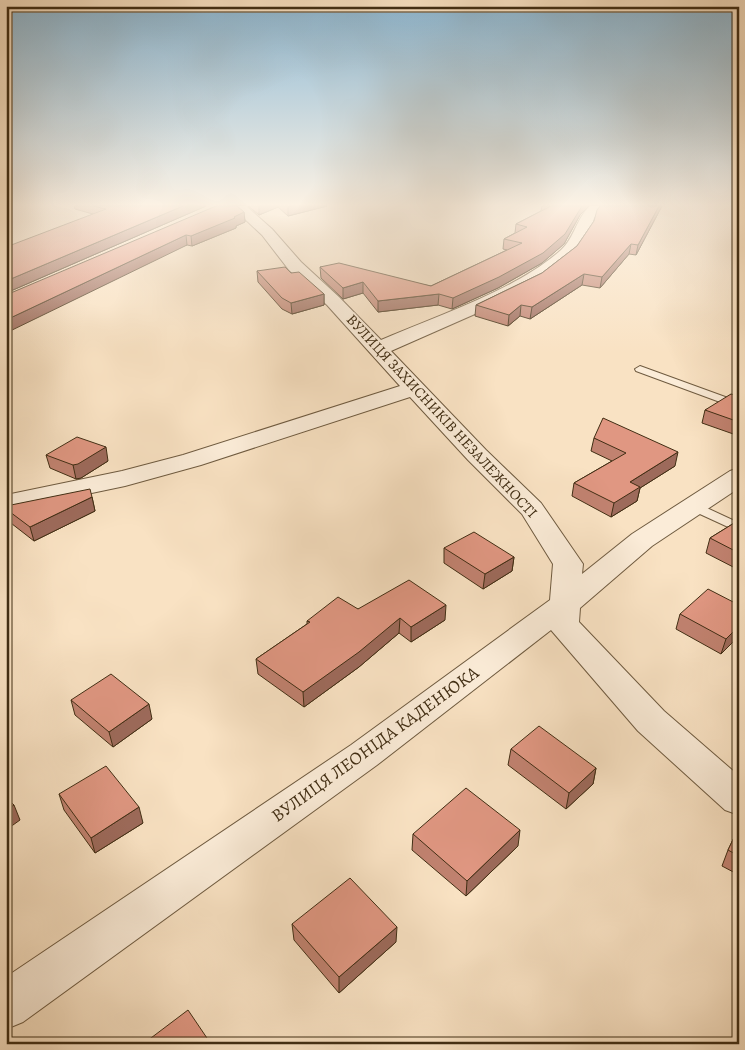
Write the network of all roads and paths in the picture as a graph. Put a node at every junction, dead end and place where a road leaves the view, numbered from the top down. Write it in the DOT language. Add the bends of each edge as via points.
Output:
graph roads {
  1 [pos="286,255"];
  2 [pos="564,255"];
  3 [pos="378,349"];
  4 [pos="640,369"];
  5 [pos="415,388"];
  6 [pos="739,406"];
  7 [pos="739,476"];
  8 [pos="6,503"];
  9 [pos="694,506"];
  10 [pos="739,528"];
  11 [pos="565,604"];
  12 [pos="739,799"];
  13 [pos="6,1005"];
  1 -- 3 [label="street, ВУЛИЦЯ ЗАХИСНИКІВ НЕЗАЛЕЖНОСТІ"];
  2 -- 3 [label="street" via="534,278"];
  3 -- 5 [label="street, ВУЛИЦЯ ЗАХИСНИКІВ НЕЗАЛЕЖНОСТІ"];
  4 -- 6 [label="lane"];
  5 -- 8 [label="street" via="192,460"];
  5 -- 11 [label="street, ВУЛИЦЯ ЗАХИСНИКІВ НЕЗАЛЕЖНОСТІ" via="477,456 532,509 568,564"];
  7 -- 9 [label="street, ВУЛИЦЯ ЛЕОНІДА КАДЕНЮКА"];
  9 -- 10 [label="lane"];
  9 -- 11 [label="street, ВУЛИЦЯ ЛЕОНІДА КАДЕНЮКА" via="642,540"];
  11 -- 12 [label="street, ВУЛИЦЯ ЗАХИСНИКІВ НЕЗАЛЕЖНОСТІ" via="563,624 651,721"];
  11 -- 13 [label="street, ВУЛИЦЯ ЛЕОНІДА КАДЕНЮКА" via="364,755"];
}
